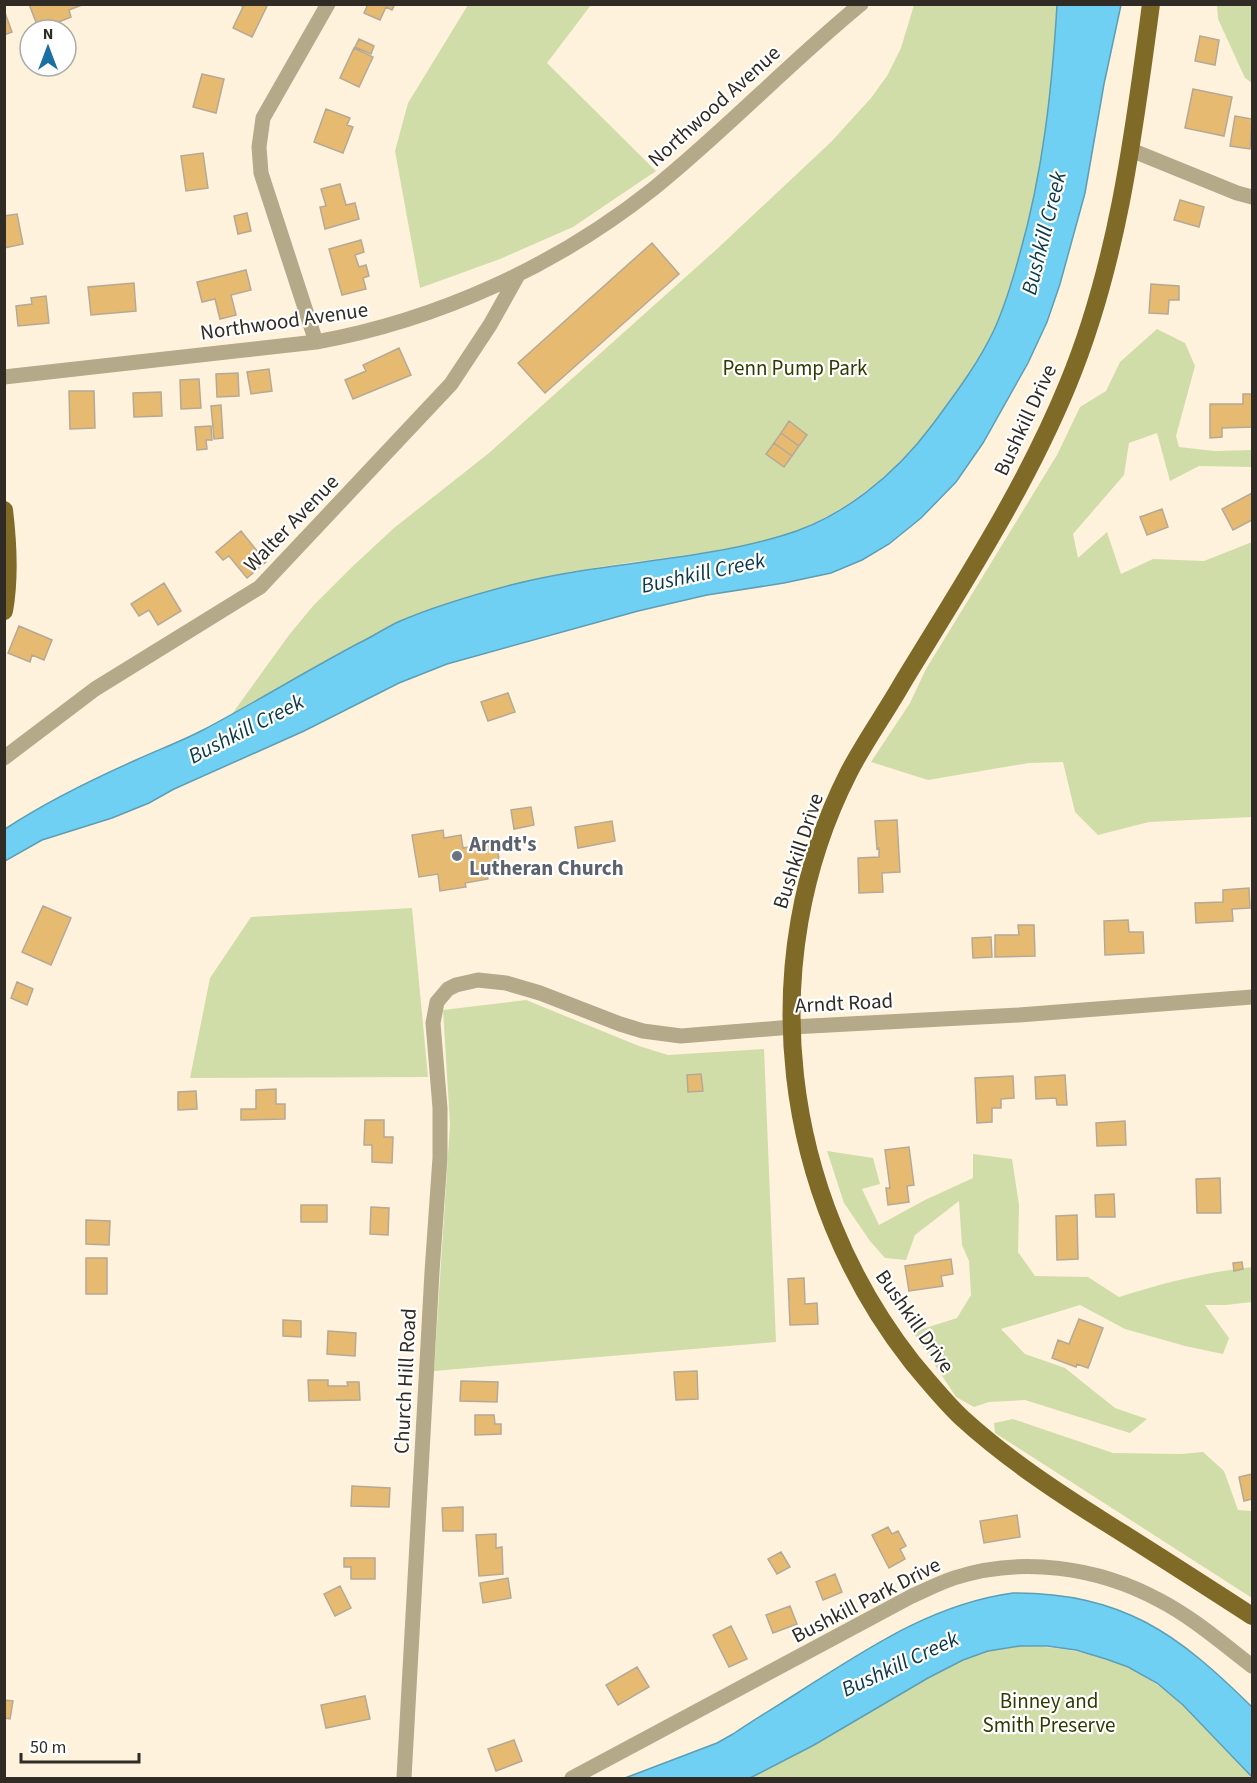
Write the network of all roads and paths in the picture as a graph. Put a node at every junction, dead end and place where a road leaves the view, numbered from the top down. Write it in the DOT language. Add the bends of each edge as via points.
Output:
graph roads {
  1 [pos="328,4"];
  2 [pos="861,4"];
  3 [pos="1151,4"];
  4 [pos="1131,150"];
  5 [pos="1252,197"];
  6 [pos="518,275"];
  7 [pos="316,342"];
  8 [pos="4,377"];
  9 [pos="4,510"];
  10 [pos="4,611"];
  11 [pos="4,758"];
  12 [pos="448,989"];
  13 [pos="1252,997"];
  14 [pos="792,1027"];
  15 [pos="1252,1616"];
  16 [pos="1252,1666"];
  17 [pos="404,1779"];
  18 [pos="572,1779"];
  1 -- 7 [label="street" via="263,118 258,147 261,173"];
  2 -- 6 [label="street, Northwood Avenue" via="652,190 572,245"];
  3 -- 4 [label="main road, Bushkill Drive"];
  4 -- 5 [label="street"];
  4 -- 14 [label="main road, Bushkill Drive" via="1103,279 1053,418 996,529 849,771 831,814 804,893 794,950"];
  6 -- 7 [label="street, Northwood Avenue" via="400,323"];
  6 -- 11 [label="street, Walter Avenue" via="451,384 260,587 95,689"];
  7 -- 8 [label="street, Northwood Avenue"];
  9 -- 10 [label="main road" via="8,542"];
  12 -- 14 [label="street, Arndt Road" via="478,980 506,983 612,1022 681,1036"];
  12 -- 17 [label="street, Church Hill Road" via="437,1002 433,1023 440,1158"];
  13 -- 14 [label="street, Arndt Road"];
  14 -- 15 [label="main road, Bushkill Drive" via="802,1129 818,1189 866,1296 899,1345 959,1415 1013,1461"];
  16 -- 18 [label="street, Bushkill Park Drive" via="1180,1612 1118,1582 1054,1568 978,1572 912,1596"];
}
